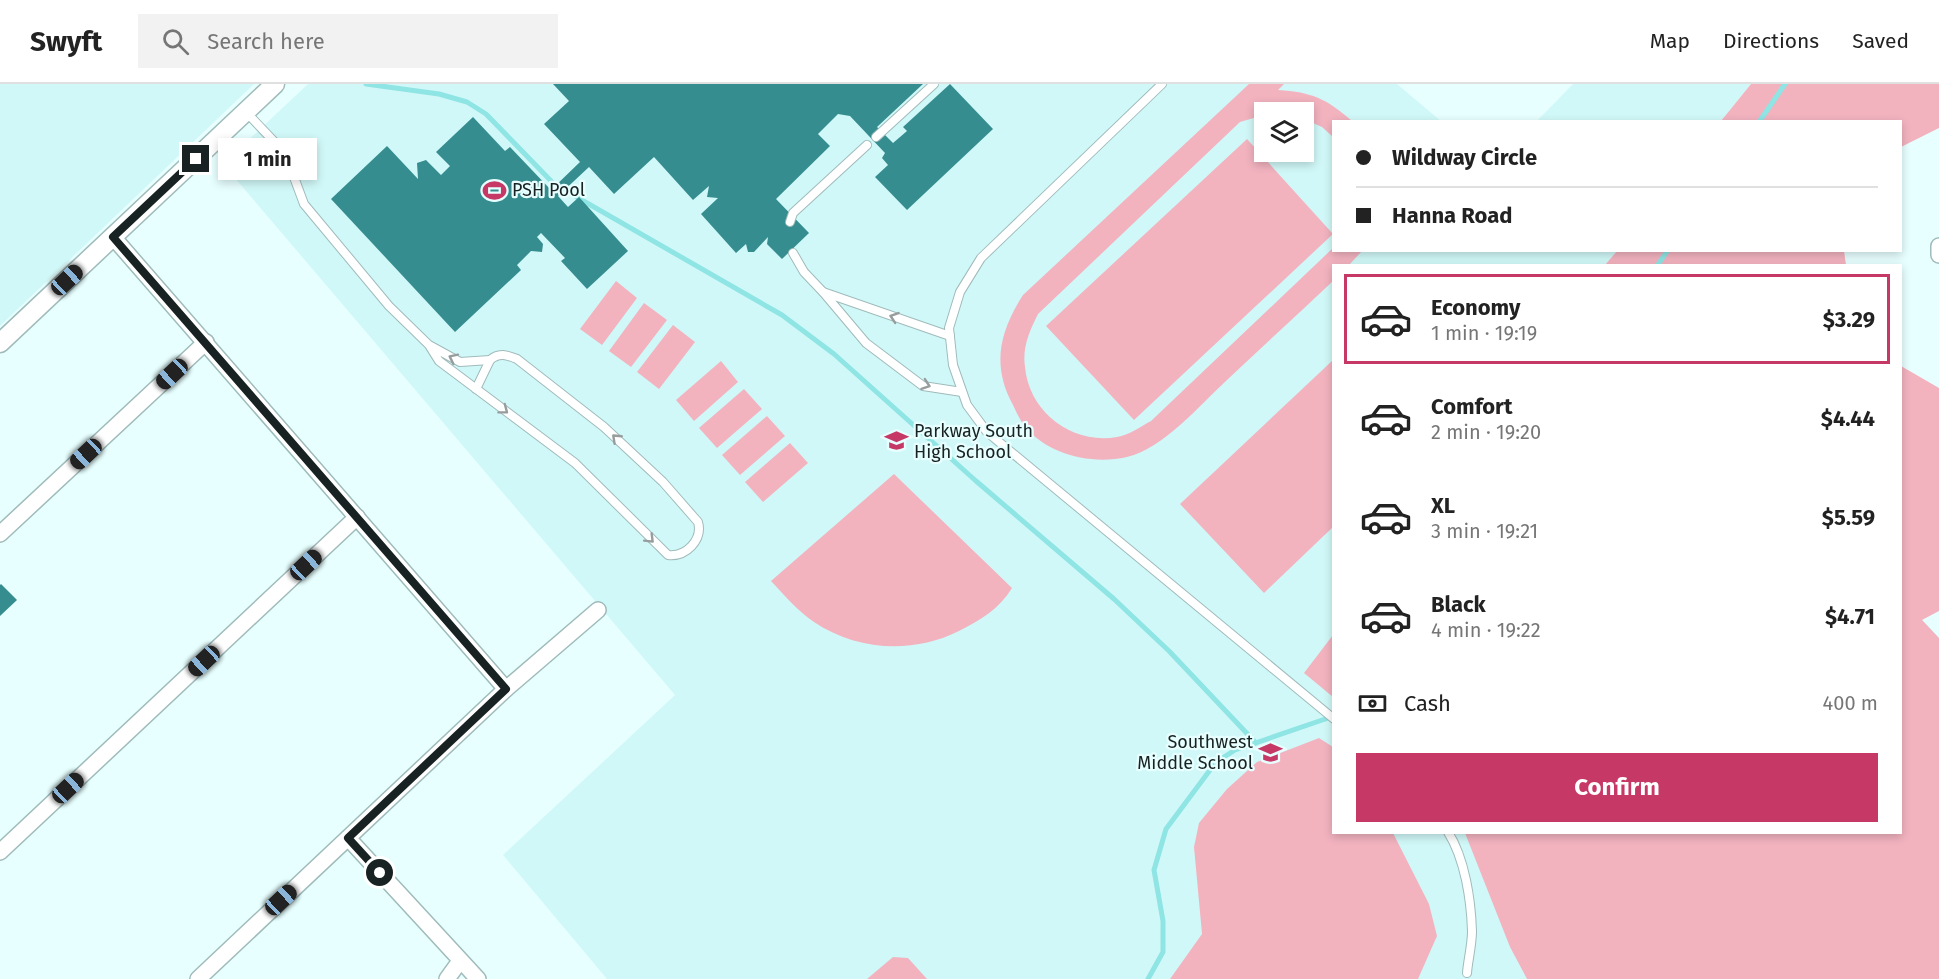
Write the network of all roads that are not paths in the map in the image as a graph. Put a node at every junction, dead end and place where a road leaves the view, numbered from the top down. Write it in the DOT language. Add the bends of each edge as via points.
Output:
graph roads {
  1 [pos="275,84"];
  2 [pos="934,84"];
  3 [pos="1162,84"];
  4 [pos="246,112"];
  5 [pos="876,137"];
  6 [pos="867,145"];
  7 [pos="790,222"];
  8 [pos="113,237"];
  9 [pos="1939,246"];
  10 [pos="793,253"];
  11 [pos="1939,255"];
  12 [pos="823,292"];
  13 [pos="950,336"];
  14 [pos="2,337"];
  15 [pos="206,342"];
  16 [pos="429,345"];
  17 [pos="490,360"];
  18 [pos="476,389"];
  19 [pos="962,392"];
  20 [pos="357,517"];
  21 [pos="0,534"];
  22 [pos="598,610"];
  23 [pos="506,689"];
  24 [pos="1332,717"];
  25 [pos="1449,834"];
  26 [pos="348,838"];
  27 [pos="0,852"];
  28 [pos="460,961"];
  29 [pos="1467,973"];
  30 [pos="198,979"];
  31 [pos="447,979"];
  32 [pos="478,979"];
  1 -- 4 [label="street"];
  2 -- 5 [label="lane"];
  3 -- 13 [label="lane" via="981,258 960,292 948,328"];
  4 -- 8 [label="street"];
  4 -- 16 [label="lane" via="285,153 304,204 389,306"];
  6 -- 7 [label="lane" via="793,213"];
  8 -- 14 [label="street"];
  8 -- 15 [label="street"];
  9 -- 11 [label="street"];
  10 -- 12 [label="lane"];
  13 -- 12 [label="lane, one-way"];
  12 -- 19 [label="lane, one-way" via="866,343 923,386"];
  13 -- 19 [label="lane" via="953,365"];
  15 -- 20 [label="street"];
  15 -- 21 [label="street"];
  17 -- 16 [label="lane, one-way" via="460,362"];
  16 -- 18 [label="lane" via="439,362"];
  17 -- 18 [label="lane"];
  18 -- 17 [label="lane, one-way" via="575,463 668,555 675,556 691,547 700,530 698,522 663,482 604,427 517,359 504,354"];
  19 -- 24 [label="lane" via="987,432"];
  20 -- 23 [label="street"];
  20 -- 27 [label="street"];
  22 -- 23 [label="street"];
  23 -- 26 [label="street"];
  25 -- 29 [label="lane" via="1466,880 1472,933"];
  26 -- 28 [label="street"];
  26 -- 30 [label="street"];
  28 -- 31 [label="street"];
  28 -- 32 [label="street"];
}
